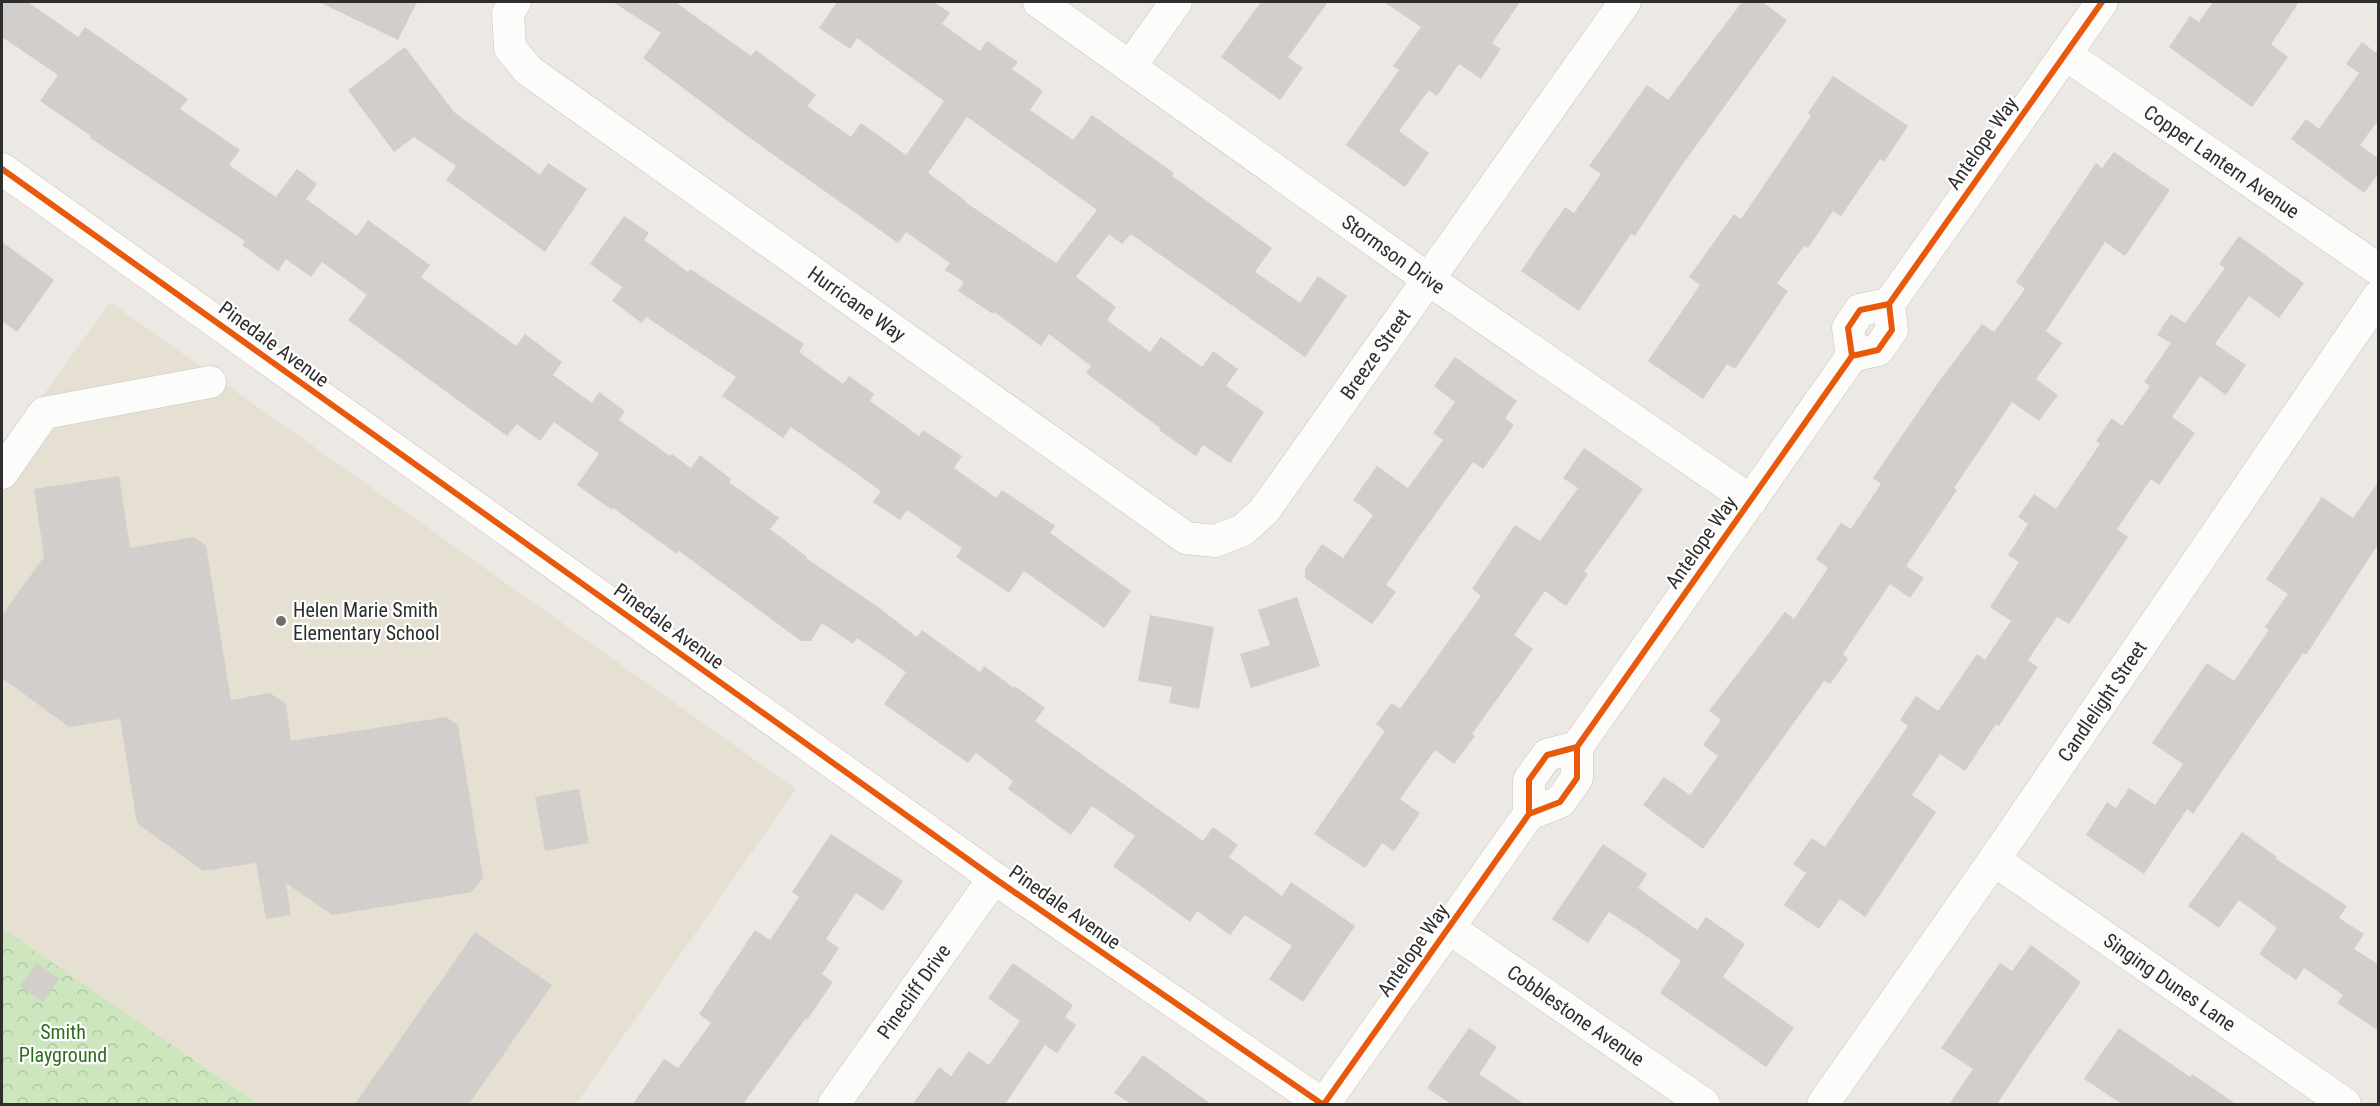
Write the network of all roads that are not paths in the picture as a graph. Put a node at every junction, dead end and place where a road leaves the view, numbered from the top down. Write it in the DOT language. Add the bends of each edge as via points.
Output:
graph roads {
  1 [pos="515,2"];
  2 [pos="1039,2"];
  3 [pos="1176,2"];
  4 [pos="1625,2"];
  5 [pos="2102,2"];
  6 [pos="2065,54"];
  7 [pos="1130,67"];
  8 [pos="2,169"];
  9 [pos="2379,269"];
  10 [pos="1428,279"];
  11 [pos="2379,297"];
  12 [pos="210,382"];
  13 [pos="2,473"];
  14 [pos="1751,501"];
  15 [pos="1215,541"];
  16 [pos="1994,860"];
  17 [pos="994,878"];
  18 [pos="1449,928"];
  19 [pos="834,1104"];
  20 [pos="1323,1104"];
  21 [pos="1704,1104"];
  22 [pos="1824,1104"];
  23 [pos="2345,1104"];
  1 -- 15 [label="street, Hurricane Way" via="508,13 510,48 528,70 1186,538"];
  2 -- 7 [label="street, Stormson Drive"];
  3 -- 7 [label="street"];
  4 -- 10 [label="street, Breeze Street"];
  5 -- 6 [label="street, Antelope Way"];
  6 -- 9 [label="street, Copper Lantern Avenue"];
  6 -- 14 [label="street, Antelope Way" via="1889,304 1860,310 1848,328 1852,356"];
  7 -- 10 [label="street, Stormson Drive"];
  8 -- 17 [label="street, Pinedale Avenue"];
  10 -- 14 [label="street, Stormson Drive"];
  10 -- 15 [label="street, Breeze Street" via="1264,511 1243,530"];
  11 -- 16 [label="street, Candlelight Street"];
  12 -- 13 [label="street" via="44,413"];
  14 -- 18 [label="street, Antelope Way" via="1577,747 1547,754 1529,780 1529,814"];
  16 -- 22 [label="street, Candlelight Street"];
  16 -- 23 [label="street, Singing Dunes Lane"];
  17 -- 19 [label="street, Pinecliff Drive"];
  17 -- 20 [label="street, Pinedale Avenue"];
  18 -- 20 [label="street, Antelope Way"];
  18 -- 21 [label="street, Cobblestone Avenue"];
}
